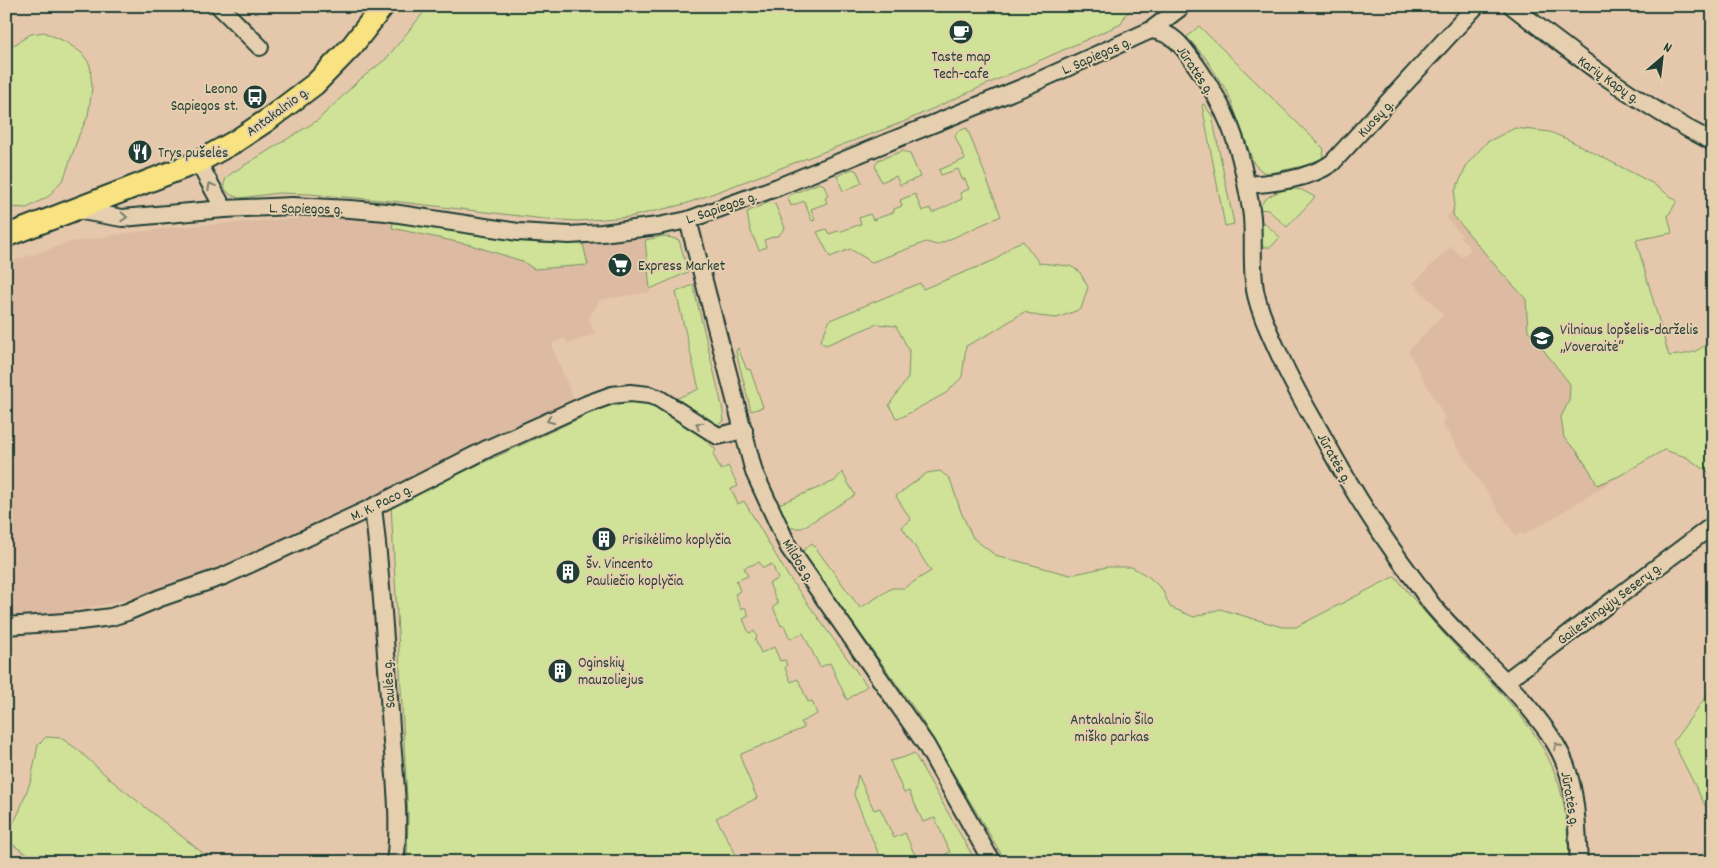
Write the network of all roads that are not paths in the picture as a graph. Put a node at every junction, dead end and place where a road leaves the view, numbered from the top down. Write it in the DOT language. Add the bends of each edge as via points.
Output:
graph roads {
  1 [pos="219,6"];
  2 [pos="383,6"];
  3 [pos="1476,6"];
  4 [pos="1512,6"];
  5 [pos="1180,8"];
  6 [pos="1151,30"];
  7 [pos="260,47"];
  8 [pos="1713,142"];
  9 [pos="198,162"];
  10 [pos="1247,185"];
  11 [pos="224,209"];
  12 [pos="76,210"];
  13 [pos="688,220"];
  14 [pos="6,236"];
  15 [pos="744,430"];
  16 [pos="374,507"];
  17 [pos="1713,525"];
  18 [pos="6,626"];
  19 [pos="1506,681"];
  20 [pos="395,862"];
  21 [pos="992,862"];
  22 [pos="1579,862"];
  1 -- 7 [label="street"];
  2 -- 9 [label="main road, Antakalnio g." via="352,46 315,84 236,141"];
  3 -- 10 [label="street, Kuosų g." via="1332,164 1302,176"];
  4 -- 8 [label="street, Karių Kapų g." via="1644,104"];
  5 -- 6 [label="street, L. Sapiegos g."];
  6 -- 10 [label="street, Jūratės g." via="1176,40 1204,77 1230,122"];
  6 -- 13 [label="street, L. Sapiegos g." via="1032,84"];
  11 -- 9 [label="street, one-way"];
  9 -- 12 [label="main road, Antakalnio g."];
  10 -- 19 [label="street, Jūratės g." via="1256,291 1269,330 1298,393 1358,498 1432,605"];
  12 -- 11 [label="street, L. Sapiegos g., one-way" via="122,218"];
  11 -- 13 [label="street, L. Sapiegos g." via="292,206 359,209 518,232 569,235 631,230"];
  12 -- 14 [label="main road, Antakalnio g."];
  13 -- 15 [label="street, Mildos g."];
  15 -- 16 [label="street, M. K. Paco g., one-way" via="718,436 658,398 630,392 612,395 489,448"];
  15 -- 21 [label="street, Mildos g." via="754,472 789,548 926,745"];
  16 -- 18 [label="street, M. K. Paco g." via="224,576 111,617"];
  16 -- 20 [label="street, Saulės g." via="396,796 398,842"];
  17 -- 19 [label="street, Gailestingųjų Seserų g."];
  22 -- 19 [label="street, Jūratės g., one-way" via="1574,800 1560,750 1543,724"];
}
